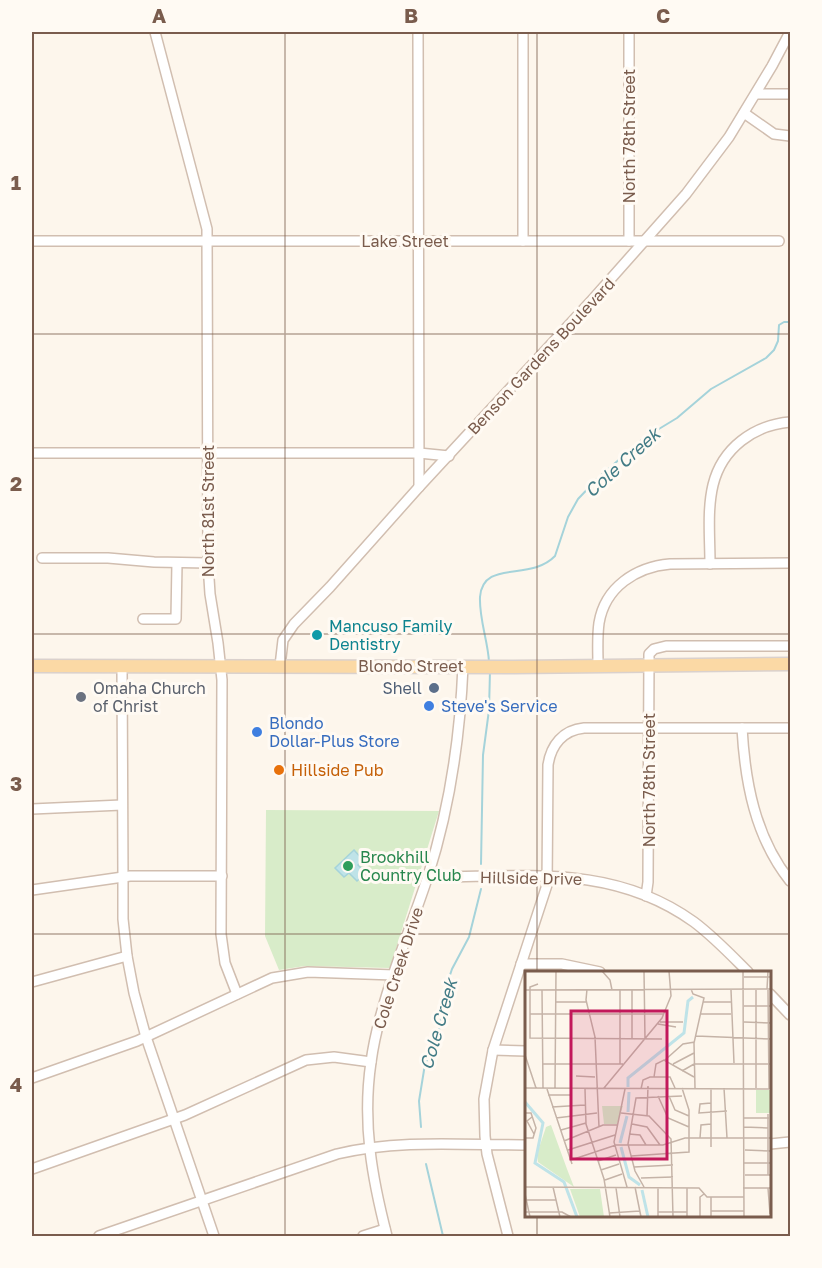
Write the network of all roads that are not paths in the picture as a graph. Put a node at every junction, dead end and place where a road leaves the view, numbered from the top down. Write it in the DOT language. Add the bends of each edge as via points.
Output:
graph roads {
  1 [pos="155,32"];
  2 [pos="418,32"];
  3 [pos="524,32"];
  4 [pos="629,32"];
  5 [pos="790,32"];
  6 [pos="756,94"];
  7 [pos="790,94"];
  8 [pos="744,112"];
  9 [pos="790,136"];
  10 [pos="32,241"];
  11 [pos="208,241"];
  12 [pos="419,241"];
  13 [pos="523,241"];
  14 [pos="629,241"];
  15 [pos="646,241"];
  16 [pos="778,241"];
  17 [pos="790,422"];
  18 [pos="32,453"];
  19 [pos="208,453"];
  20 [pos="419,453"];
  21 [pos="449,456"];
  22 [pos="419,487"];
  23 [pos="42,558"];
  24 [pos="177,563"];
  25 [pos="208,563"];
  26 [pos="790,563"];
  27 [pos="710,564"];
  28 [pos="143,619"];
  29 [pos="790,646"];
  30 [pos="648,664"];
  31 [pos="790,664"];
  32 [pos="32,666"];
  33 [pos="122,666"];
  34 [pos="221,666"];
  35 [pos="280,666"];
  36 [pos="469,666"];
  37 [pos="598,666"];
  38 [pos="649,727"];
  39 [pos="742,728"];
  40 [pos="790,728"];
  41 [pos="122,805"];
  42 [pos="32,809"];
  43 [pos="428,875"];
  44 [pos="222,876"];
  45 [pos="548,876"];
  46 [pos="123,877"];
  47 [pos="790,881"];
  48 [pos="32,890"];
  49 [pos="646,896"];
  50 [pos="127,956"];
  51 [pos="521,964"];
  52 [pos="595,971"];
  53 [pos="747,971"];
  54 [pos="394,975"];
  55 [pos="32,982"];
  56 [pos="237,994"];
  57 [pos="771,995"];
  58 [pos="790,1016"];
  59 [pos="146,1037"];
  60 [pos="493,1050"];
  61 [pos="525,1051"];
  62 [pos="371,1062"];
  63 [pos="32,1078"];
  64 [pos="174,1119"];
  65 [pos="790,1142"];
  66 [pos="771,1144"];
  67 [pos="486,1145"];
  68 [pos="525,1145"];
  69 [pos="369,1147"];
  70 [pos="32,1169"];
  71 [pos="203,1201"];
  72 [pos="386,1233"];
  73 [pos="99,1236"];
  74 [pos="214,1236"];
  75 [pos="363,1236"];
  76 [pos="508,1236"];
  1 -- 11 [label="street, North 81st Street"];
  2 -- 12 [label="street"];
  3 -- 13 [label="street"];
  4 -- 14 [label="street, North 78th Street"];
  5 -- 6 [label="street, Benson Gardens Boulevard"];
  6 -- 7 [label="street"];
  6 -- 8 [label="street, Benson Gardens Boulevard"];
  8 -- 9 [label="street" via="774,134"];
  8 -- 15 [label="street, Benson Gardens Boulevard" via="700,176"];
  10 -- 11 [label="street, Lake Street"];
  11 -- 12 [label="street, Lake Street"];
  11 -- 19 [label="street, North 81st Street"];
  12 -- 13 [label="street, Lake Street"];
  12 -- 20 [label="street"];
  13 -- 14 [label="street, Lake Street"];
  14 -- 15 [label="street, Lake Street"];
  15 -- 16 [label="street, Lake Street"];
  15 -- 21 [label="street, Benson Gardens Boulevard"];
  17 -- 27 [label="street" via="769,425 748,435 720,467 711,493"];
  18 -- 19 [label="street"];
  19 -- 20 [label="street"];
  19 -- 25 [label="street, North 81st Street"];
  20 -- 21 [label="street"];
  20 -- 22 [label="street"];
  21 -- 22 [label="street, Benson Gardens Boulevard"];
  22 -- 35 [label="street, Benson Gardens Boulevard" via="287,632 281,645"];
  23 -- 24 [label="street"];
  24 -- 25 [label="street"];
  24 -- 28 [label="street" via="176,619"];
  25 -- 34 [label="street, North 81st Street"];
  26 -- 27 [label="street"];
  27 -- 37 [label="street" via="656,565 626,579 610,595 601,614"];
  29 -- 30 [label="street" via="666,646 651,651"];
  30 -- 31 [label="main road, Blondo Street"];
  30 -- 37 [label="main road, Blondo Street"];
  30 -- 38 [label="street, North 78th Street"];
  32 -- 33 [label="main road, Blondo Street"];
  33 -- 34 [label="main road, Blondo Street"];
  33 -- 41 [label="street"];
  34 -- 35 [label="main road, Blondo Street"];
  34 -- 44 [label="street, North 81st Street"];
  35 -- 36 [label="main road, Blondo Street"];
  36 -- 37 [label="main road, Blondo Street"];
  36 -- 43 [label="street, Cole Creek Drive" via="455,770"];
  38 -- 39 [label="street"];
  38 -- 45 [label="street" via="571,730 555,745 548,768"];
  38 -- 49 [label="street, North 78th Street"];
  39 -- 40 [label="street"];
  39 -- 47 [label="street" via="753,808 773,855"];
  41 -- 42 [label="street"];
  41 -- 46 [label="street"];
  43 -- 45 [label="street, Hillside Drive"];
  43 -- 54 [label="street, Cole Creek Drive"];
  44 -- 46 [label="street"];
  44 -- 56 [label="street, North 81st Street" via="222,947"];
  45 -- 49 [label="street, Hillside Drive" via="599,881"];
  45 -- 51 [label="street"];
  46 -- 48 [label="street"];
  46 -- 50 [label="street"];
  49 -- 53 [label="street, Hillside Drive" via="694,922"];
  50 -- 55 [label="street"];
  50 -- 59 [label="street"];
  51 -- 52 [label="street" via="562,964"];
  51 -- 60 [label="street"];
  54 -- 56 [label="street" via="296,973 272,978"];
  54 -- 62 [label="street, Cole Creek Drive"];
  56 -- 59 [label="street"];
  57 -- 58 [label="street"];
  59 -- 63 [label="street"];
  59 -- 64 [label="street"];
  60 -- 61 [label="street"];
  60 -- 67 [label="street" via="484,1099"];
  62 -- 64 [label="street" via="334,1057 306,1060"];
  62 -- 69 [label="street, Cole Creek Drive"];
  64 -- 70 [label="street"];
  64 -- 71 [label="street"];
  65 -- 66 [label="street"];
  67 -- 68 [label="street"];
  67 -- 69 [label="street"];
  67 -- 76 [label="street"];
  69 -- 71 [label="street" via="337,1154"];
  69 -- 72 [label="street, Cole Creek Drive"];
  71 -- 73 [label="street"];
  71 -- 74 [label="street"];
  72 -- 75 [label="street"];
}
